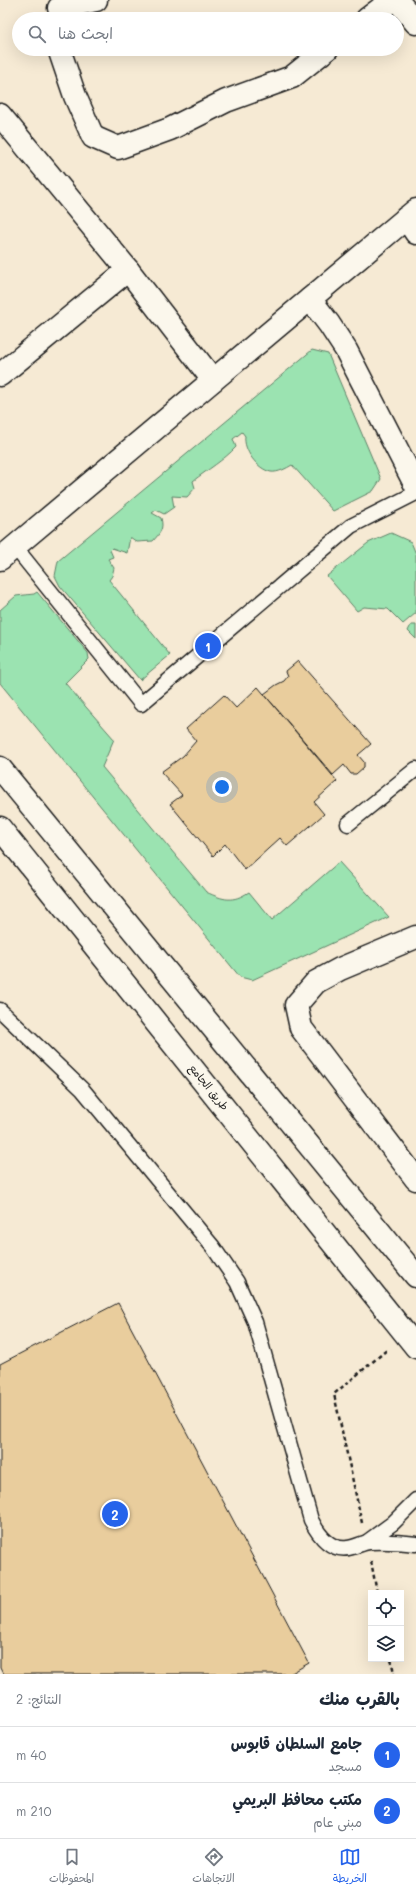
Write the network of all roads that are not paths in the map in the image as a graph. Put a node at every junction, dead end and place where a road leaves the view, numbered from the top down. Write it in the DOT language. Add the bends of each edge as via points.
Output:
graph roads {
  1 [pos="96,0"];
  2 [pos="392,0"];
  3 [pos="397,0"];
  4 [pos="59,9"];
  5 [pos="376,12"];
  6 [pos="416,24"];
  7 [pos="61,56"];
  8 [pos="318,56"];
  9 [pos="0,114"];
  10 [pos="413,220"];
  11 [pos="128,270"];
  12 [pos="310,299"];
  13 [pos="0,375"];
  14 [pos="213,380"];
  15 [pos="416,486"];
  16 [pos="416,493"];
  17 [pos="7,553"];
  18 [pos="0,768"];
  19 [pos="416,770"];
  20 [pos="348,824"];
  21 [pos="0,828"];
  22 [pos="416,937"];
  23 [pos="0,1010"];
  24 [pos="416,1179"];
  25 [pos="416,1276"];
  26 [pos="411,1340"];
  27 [pos="416,1500"];
  28 [pos="367,1542"];
  29 [pos="416,1544"];
  1 -- 4 [label="street"];
  2 -- 5 [label="street"];
  3 -- 6 [label="street"];
  7 -- 8 [label="street" via="93,137 118,148 170,129 226,101 292,77"];
  9 -- 11 [label="street"];
  10 -- 12 [label="street"];
  11 -- 13 [label="street"];
  11 -- 14 [label="street"];
  12 -- 14 [label="street"];
  12 -- 15 [label="street" via="346,350"];
  14 -- 17 [label="street"];
  16 -- 17 [label="lane" via="351,526 141,704"];
  18 -- 25 [label="street"];
  19 -- 20 [label="lane"];
  21 -- 26 [label="street, طريق الجامع"];
  22 -- 24 [label="street" via="340,969 316,982 296,1005 301,1028"];
  23 -- 28 [label="lane" via="83,1090 217,1252 237,1282 255,1322 311,1520 317,1533 330,1545 346,1549"];
  27 -- 28 [label="lane" via="393,1523"];
  28 -- 29 [label="lane" via="392,1541"];
}
